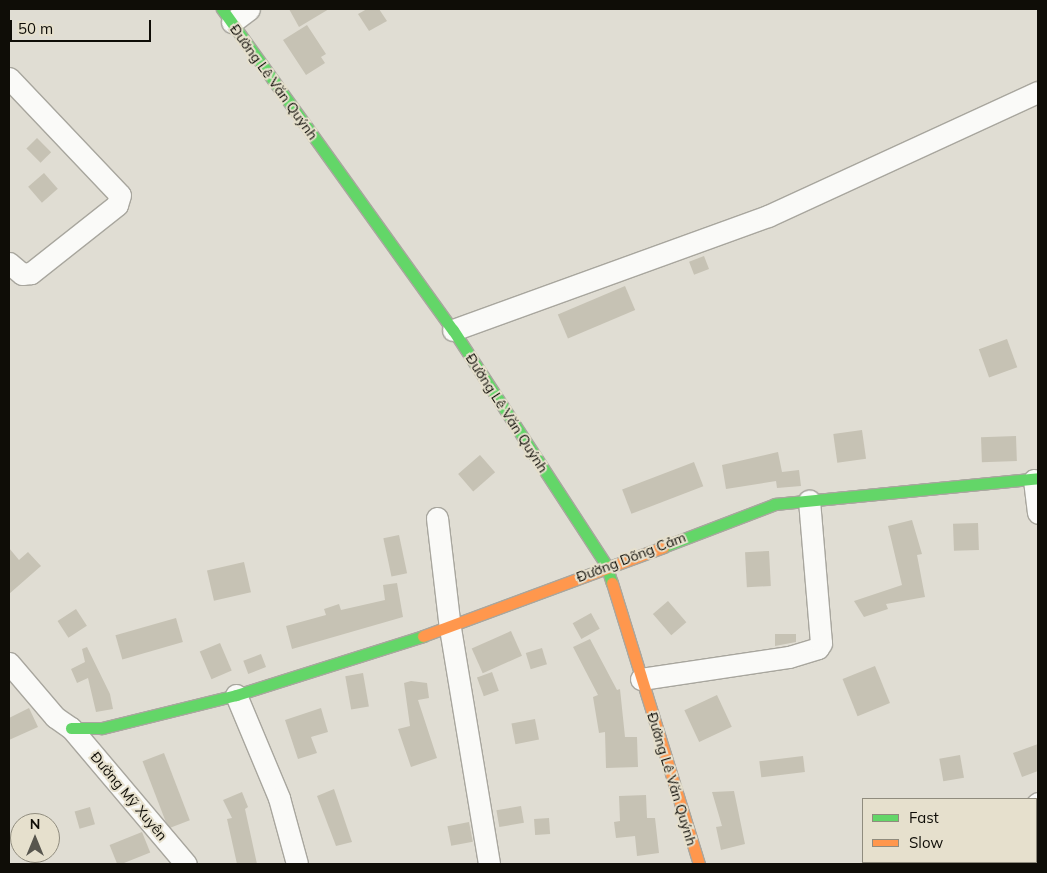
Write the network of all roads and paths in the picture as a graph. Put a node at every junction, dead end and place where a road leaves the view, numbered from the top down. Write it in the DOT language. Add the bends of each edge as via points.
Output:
graph roads {
  1 [pos="249,9"];
  2 [pos="227,15"];
  3 [pos="9,78"];
  4 [pos="1038,92"];
  5 [pos="9,263"];
  6 [pos="453,330"];
  7 [pos="1036,479"];
  8 [pos="809,501"];
  9 [pos="1038,513"];
  10 [pos="437,518"];
  11 [pos="606,565"];
  12 [pos="450,628"];
  13 [pos="9,663"];
  14 [pos="641,678"];
  15 [pos="236,695"];
  16 [pos="71,728"];
  17 [pos="943,863"];
  18 [pos="186,864"];
  19 [pos="297,864"];
  20 [pos="489,864"];
  21 [pos="699,864"];
  22 [pos="934,864"];
  1 -- 2 [label="street"];
  2 -- 6 [label="street, Đường Lê Văn Quýnh"];
  3 -- 5 [label="street" via="120,195 118,205 31,274 22,274"];
  4 -- 6 [label="street" via="768,216"];
  6 -- 11 [label="street, Đường Lê Văn Quýnh"];
  7 -- 8 [label="street, Đường Dõng Cảm"];
  7 -- 9 [label="street"];
  8 -- 11 [label="street, Đường Dõng Cảm" via="775,504"];
  8 -- 14 [label="street" via="821,643 818,648 789,657"];
  10 -- 12 [label="street"];
  11 -- 12 [label="street, Đường Dõng Cảm"];
  11 -- 14 [label="street, Đường Lê Văn Quýnh"];
  12 -- 15 [label="street, Đường Dõng Cảm"];
  12 -- 20 [label="street"];
  13 -- 16 [label="street, Đường Mỹ Xuyên" via="55,717"];
  14 -- 21 [label="street, Đường Lê Văn Quýnh"];
  15 -- 16 [label="street, Đường Mỹ Xuyên" via="102,728"];
  15 -- 19 [label="street" via="279,798"];
  16 -- 18 [label="street, Đường Mỹ Xuyên"];
  17 -- 22 [label="street"];
}
